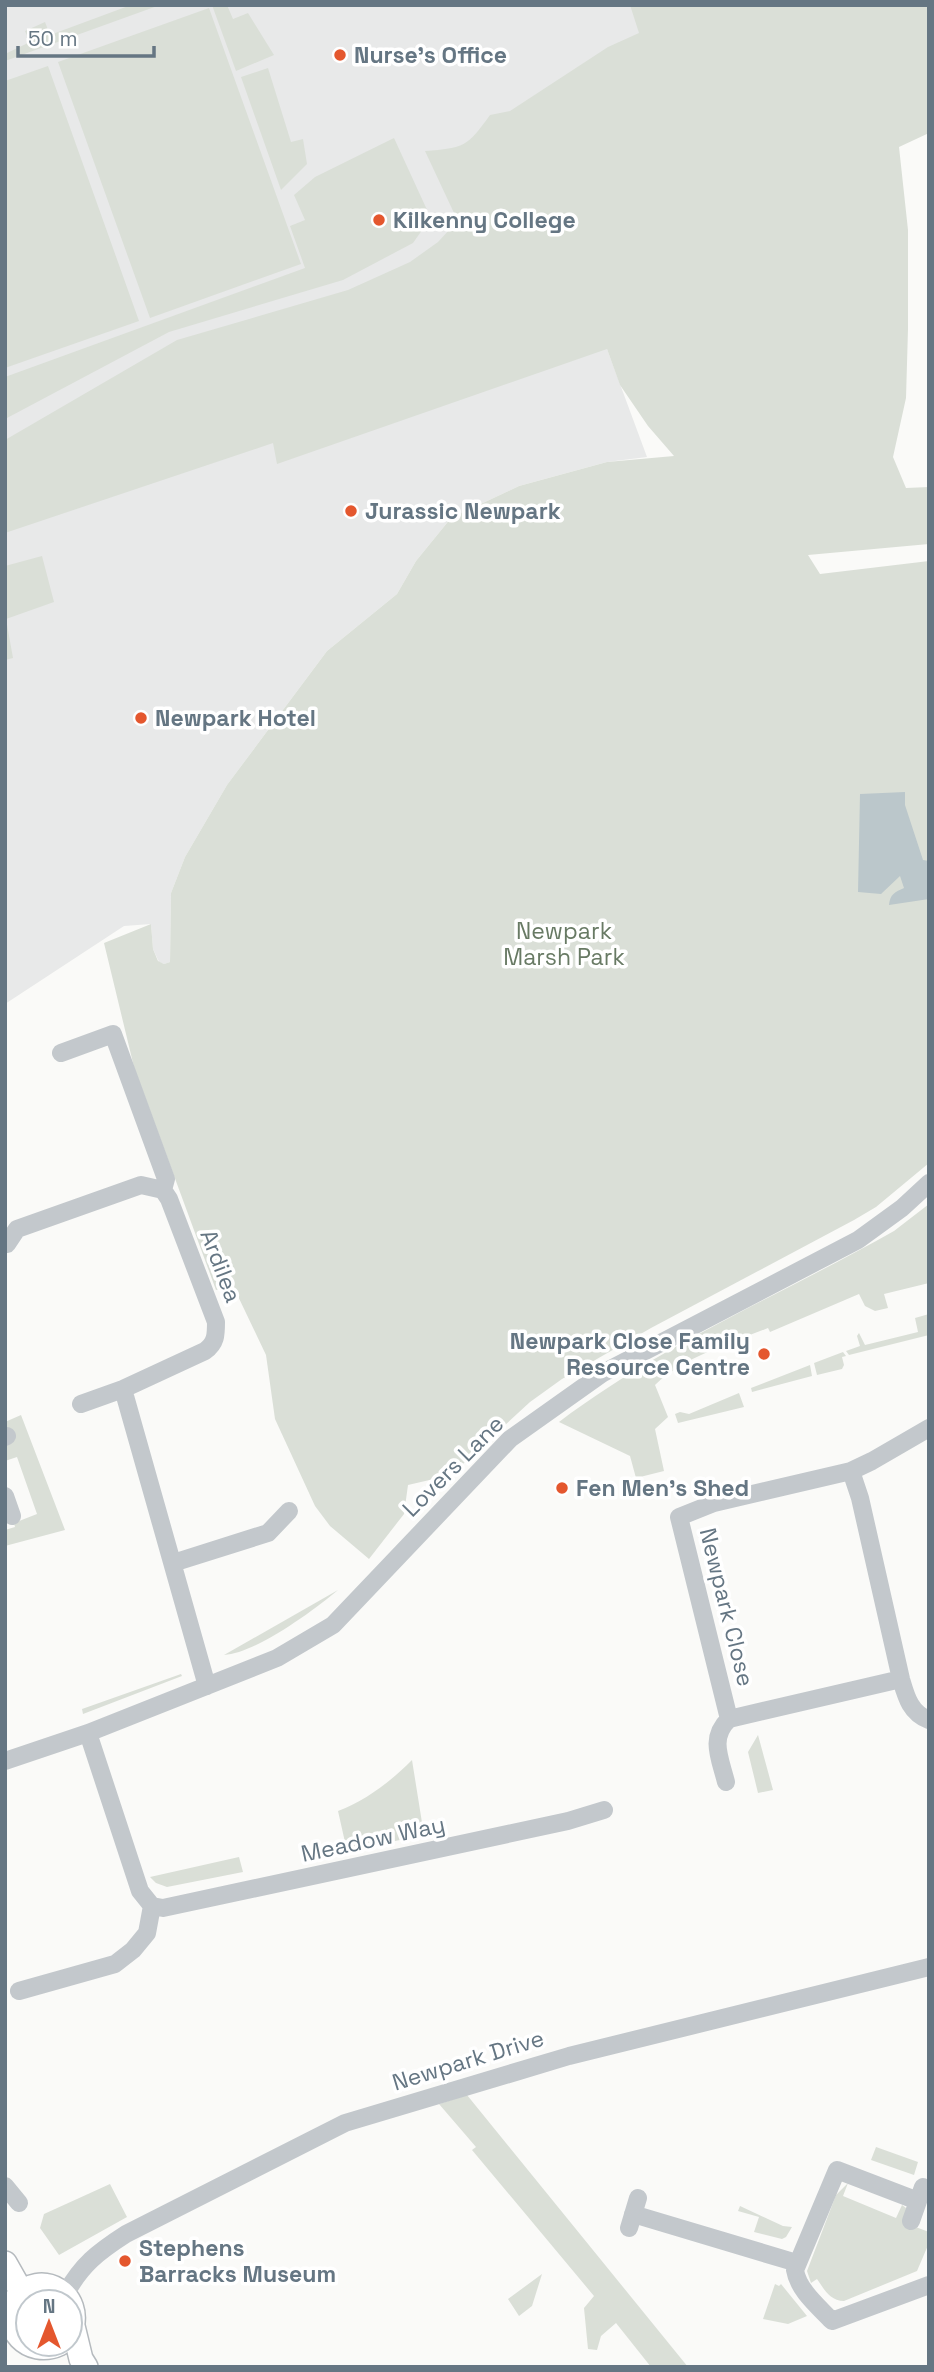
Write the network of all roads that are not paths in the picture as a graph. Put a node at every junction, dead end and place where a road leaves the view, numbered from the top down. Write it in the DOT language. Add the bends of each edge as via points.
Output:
graph roads {
  1 [pos="61,1053"];
  2 [pos="929,1183"];
  3 [pos="163,1190"];
  4 [pos="7,1244"];
  5 [pos="123,1389"];
  6 [pos="81,1404"];
  7 [pos="929,1428"];
  8 [pos="851,1471"];
  9 [pos="5,1496"];
  10 [pos="289,1511"];
  11 [pos="12,1516"];
  12 [pos="173,1563"];
  13 [pos="901,1679"];
  14 [pos="207,1686"];
  15 [pos="729,1719"];
  16 [pos="929,1720"];
  17 [pos="88,1733"];
  18 [pos="5,1761"];
  19 [pos="726,1782"];
  20 [pos="604,1810"];
  21 [pos="152,1906"];
  22 [pos="929,1966"];
  23 [pos="19,1991"];
  24 [pos="5,2186"];
  25 [pos="19,2203"];
  26 [pos="634,2213"];
  27 [pos="911,2221"];
  28 [pos="5,2263"];
  29 [pos="797,2263"];
  30 [pos="929,2285"];
  31 [pos="19,2288"];
  32 [pos="33,2288"];
  33 [pos="52,2288"];
  34 [pos="68,2288"];
  35 [pos="14,2306"];
  36 [pos="8,2327"];
  1 -- 3 [label="street, Ardilea" via="113,1034 166,1179"];
  2 -- 14 [label="street, Lovers Lane" via="858,1240 603,1373 510,1439 333,1625 277,1658"];
  3 -- 4 [label="street" via="141,1185 17,1229"];
  3 -- 5 [label="street, Ardilea" via="216,1322 216,1335 205,1351"];
  5 -- 6 [label="street, Ardilea"];
  5 -- 12 [label="street"];
  7 -- 8 [label="street, Newpark Close"];
  8 -- 13 [label="street"];
  8 -- 15 [label="street, Newpark Close" via="714,1503 679,1517"];
  9 -- 11 [label="street"];
  10 -- 12 [label="street" via="268,1533"];
  12 -- 14 [label="street"];
  13 -- 15 [label="street, Newpark Close"];
  13 -- 16 [label="street" via="909,1703"];
  14 -- 17 [label="street, Lovers Lane"];
  15 -- 19 [label="street, Newpark Close" via="716,1740"];
  17 -- 18 [label="street, Lovers Lane"];
  17 -- 21 [label="street" via="140,1891"];
  20 -- 21 [label="street, Meadow Way" via="179,1906"];
  21 -- 23 [label="street" via="147,1933 115,1964"];
  22 -- 34 [label="street, Newpark Drive" via="569,2056 345,2123 126,2234 98,2252 76,2273"];
  24 -- 25 [label="street"];
  26 -- 29 [label="street"];
  27 -- 29 [label="street" via="921,2194 837,2170"];
  28 -- 31 [label="main road"];
  29 -- 30 [label="street" via="796,2277 832,2321"];
  32 -- 33 [label="main road"];
  35 -- 36 [label="main road"];
}
